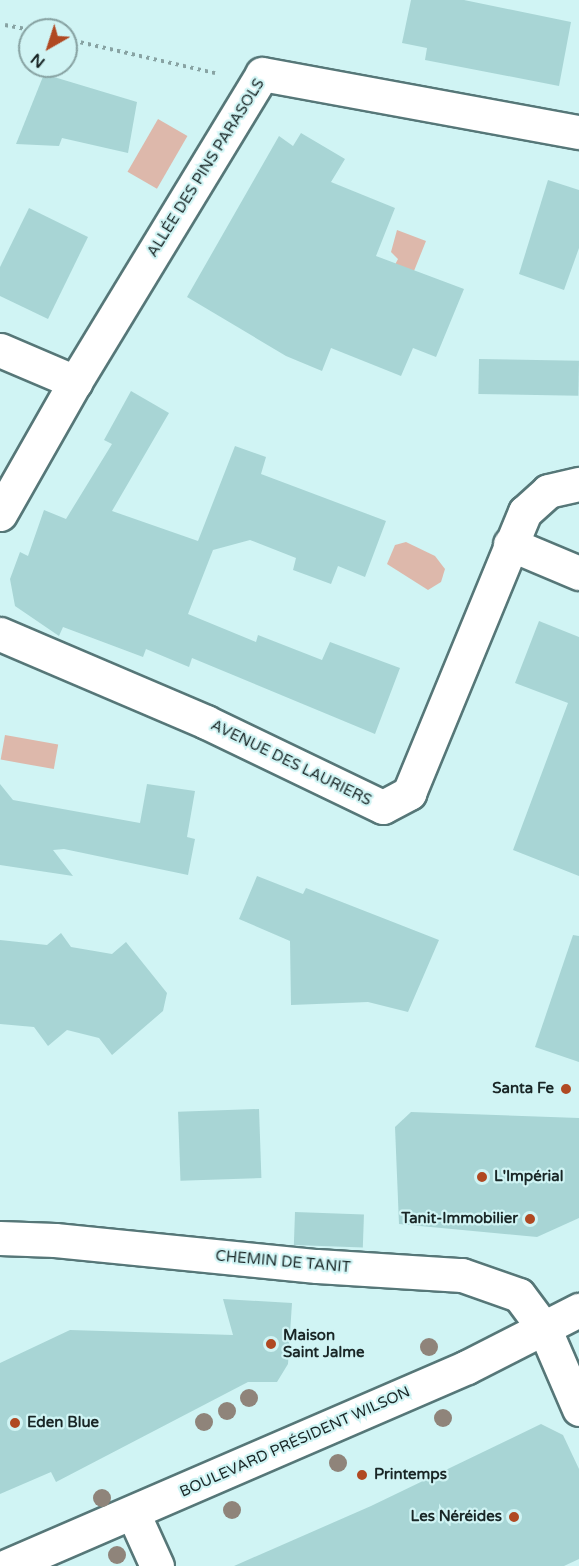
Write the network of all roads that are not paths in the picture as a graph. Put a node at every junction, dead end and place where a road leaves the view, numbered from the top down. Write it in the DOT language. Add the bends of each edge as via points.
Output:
graph roads {
  1 [pos="579,132"];
  2 [pos="0,351"];
  3 [pos="75,382"];
  4 [pos="579,484"];
  5 [pos="0,514"];
  6 [pos="510,544"];
  7 [pos="579,573"];
  8 [pos="0,634"];
  9 [pos="0,1238"];
  10 [pos="579,1310"];
  11 [pos="545,1330"];
  12 [pos="579,1409"];
  13 [pos="133,1513"];
  14 [pos="7,1566"];
  15 [pos="157,1566"];
  1 -- 3 [label="street, ALLÉE DES PINS PARASOLS" via="262,74"];
  2 -- 3 [label="street"];
  3 -- 5 [label="street"];
  4 -- 6 [label="street, AVENUE DES LAURIERS" via="548,490 525,512"];
  6 -- 7 [label="street"];
  6 -- 8 [label="street, AVENUE DES LAURIERS" via="409,793 383,807 206,722"];
  9 -- 11 [label="street, CHEMIN DE TANIT" via="462,1275 519,1294"];
  10 -- 11 [label="street, BOULEVARD PRÉSIDENT WILSON"];
  11 -- 12 [label="street, CHEMIN DE TANIT"];
  11 -- 13 [label="street, BOULEVARD PRÉSIDENT WILSON"];
  13 -- 14 [label="street, BOULEVARD PRÉSIDENT WILSON"];
  13 -- 15 [label="street"];
}
